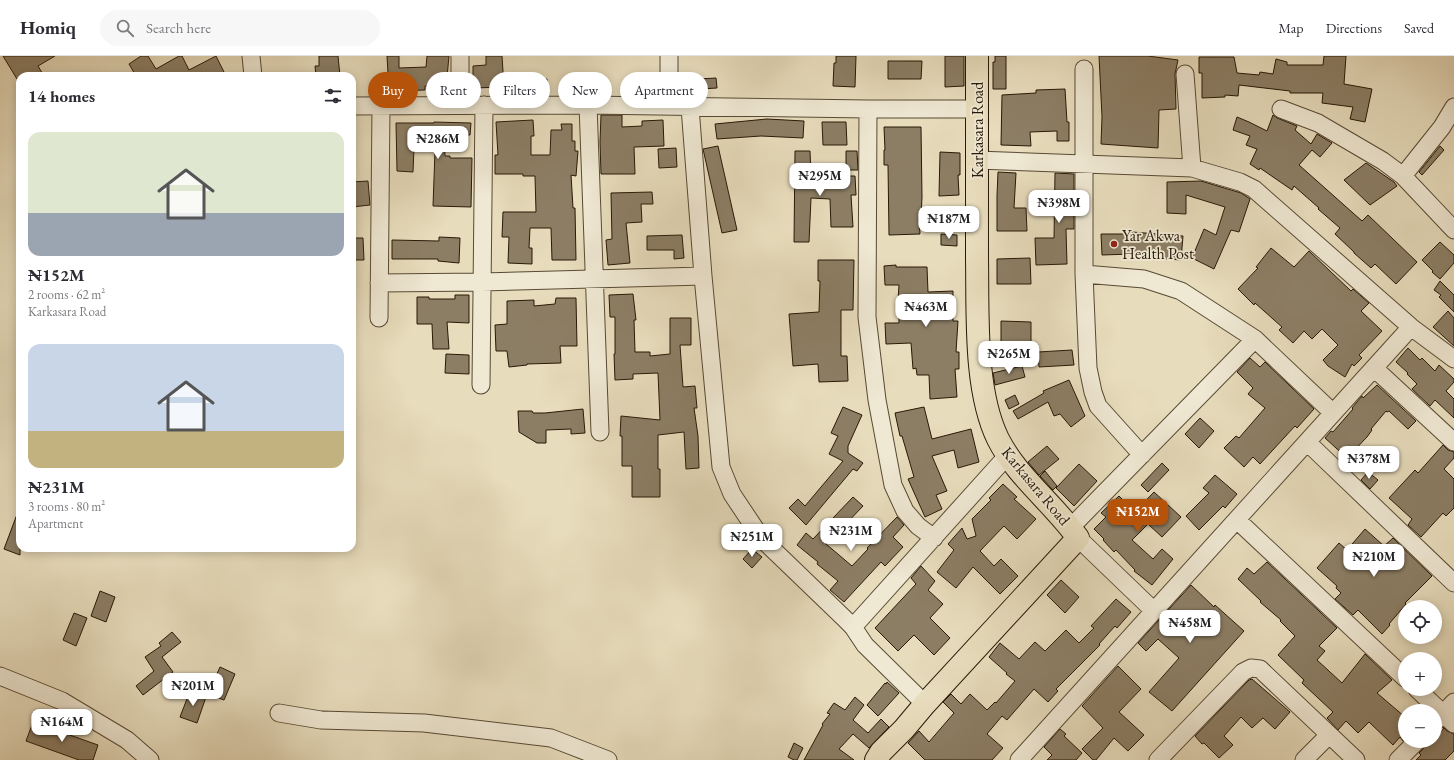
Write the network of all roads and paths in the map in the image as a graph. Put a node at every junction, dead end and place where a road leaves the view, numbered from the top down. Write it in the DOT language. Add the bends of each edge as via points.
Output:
graph roads {
  1 [pos="251,56"];
  2 [pos="460,56"];
  3 [pos="669,56"];
  4 [pos="977,56"];
  5 [pos="1084,69"];
  6 [pos="252,72"];
  7 [pos="460,72"];
  8 [pos="669,72"];
  9 [pos="1185,74"];
  10 [pos="484,105"];
  11 [pos="558,105"];
  12 [pos="356,106"];
  13 [pos="368,106"];
  14 [pos="708,107"];
  15 [pos="381,108"];
  16 [pos="588,108"];
  17 [pos="690,108"];
  18 [pos="1454,108"];
  19 [pos="868,109"];
  20 [pos="977,109"];
  21 [pos="1281,109"];
  22 [pos="976,160"];
  23 [pos="1084,165"];
  24 [pos="1192,168"];
  25 [pos="1403,176"];
  26 [pos="1454,230"];
  27 [pos="1084,274"];
  28 [pos="703,276"];
  29 [pos="594,278"];
  30 [pos="482,282"];
  31 [pos="379,283"];
  32 [pos="378,318"];
  33 [pos="1411,327"];
  34 [pos="1255,340"];
  35 [pos="1454,359"];
  36 [pos="1374,368"];
  37 [pos="481,385"];
  38 [pos="1333,413"];
  39 [pos="600,432"];
  40 [pos="1307,442"];
  41 [pos="1454,442"];
  42 [pos="1142,455"];
  43 [pos="1008,456"];
  44 [pos="1237,520"];
  45 [pos="1074,533"];
  46 [pos="934,538"];
  47 [pos="1454,584"];
  48 [pos="1154,611"];
  49 [pos="853,627"];
  50 [pos="1398,671"];
  51 [pos="0,676"];
  52 [pos="1425,696"];
  53 [pos="925,704"];
  54 [pos="279,713"];
  55 [pos="1447,715"];
  56 [pos="1329,735"];
  57 [pos="1409,748"];
  58 [pos="886,758"];
  59 [pos="150,760"];
  60 [pos="608,760"];
  61 [pos="1019,760"];
  62 [pos="1158,760"];
  63 [pos="1304,760"];
  64 [pos="1356,760"];
  65 [pos="1398,760"];
  1 -- 6 [label="street"];
  2 -- 7 [label="street"];
  3 -- 8 [label="street"];
  4 -- 20 [label="main road, Karkasara Road"];
  5 -- 23 [label="street"];
  9 -- 24 [label="street"];
  10 -- 11 [label="street"];
  10 -- 30 [label="street"];
  12 -- 13 [label="street"];
  14 -- 19 [label="street"];
  15 -- 31 [label="street"];
  16 -- 29 [label="street"];
  17 -- 28 [label="street"];
  18 -- 25 [label="street"];
  19 -- 20 [label="street"];
  19 -- 46 [label="street" via="867,317 877,400 893,485 905,511 918,526"];
  20 -- 22 [label="main road, Karkasara Road"];
  21 -- 25 [label="street" via="1318,123 1383,161"];
  22 -- 23 [label="street"];
  22 -- 43 [label="main road, Karkasara Road" via="978,332 983,390 990,420"];
  23 -- 24 [label="street"];
  23 -- 27 [label="street"];
  24 -- 33 [label="street" via="1240,182 1254,189"];
  25 -- 26 [label="street"];
  27 -- 34 [label="street" via="1144,279 1181,291"];
  27 -- 42 [label="street" via="1088,368 1093,392 1098,406"];
  28 -- 29 [label="street"];
  28 -- 49 [label="street" via="721,467 732,494 762,539"];
  29 -- 30 [label="street"];
  29 -- 39 [label="street"];
  30 -- 31 [label="street"];
  30 -- 37 [label="street"];
  31 -- 32 [label="street"];
  33 -- 35 [label="street"];
  33 -- 36 [label="street"];
  34 -- 38 [label="street"];
  34 -- 42 [label="street"];
  36 -- 38 [label="street"];
  36 -- 41 [label="street"];
  38 -- 40 [label="street"];
  40 -- 44 [label="street"];
  40 -- 47 [label="street"];
  42 -- 45 [label="street"];
  43 -- 45 [label="main road, Karkasara Road"];
  43 -- 46 [label="street"];
  44 -- 48 [label="street"];
  44 -- 50 [label="street"];
  45 -- 48 [label="street"];
  45 -- 53 [label="main road, Karkasara Road"];
  46 -- 49 [label="street"];
  48 -- 61 [label="street"];
  49 -- 53 [label="street" via="865,645"];
  51 -- 59 [label="street" via="62,701 89,716 127,740"];
  52 -- 55 [label="street"];
  53 -- 58 [label="main road, Karkasara Road" via="904,729"];
  54 -- 60 [label="street" via="320,720 424,722 551,738"];
  56 -- 62 [label="street" via="1260,669 1250,668 1242,672"];
  56 -- 63 [label="street"];
  56 -- 64 [label="street"];
  57 -- 65 [label="street"];
}
